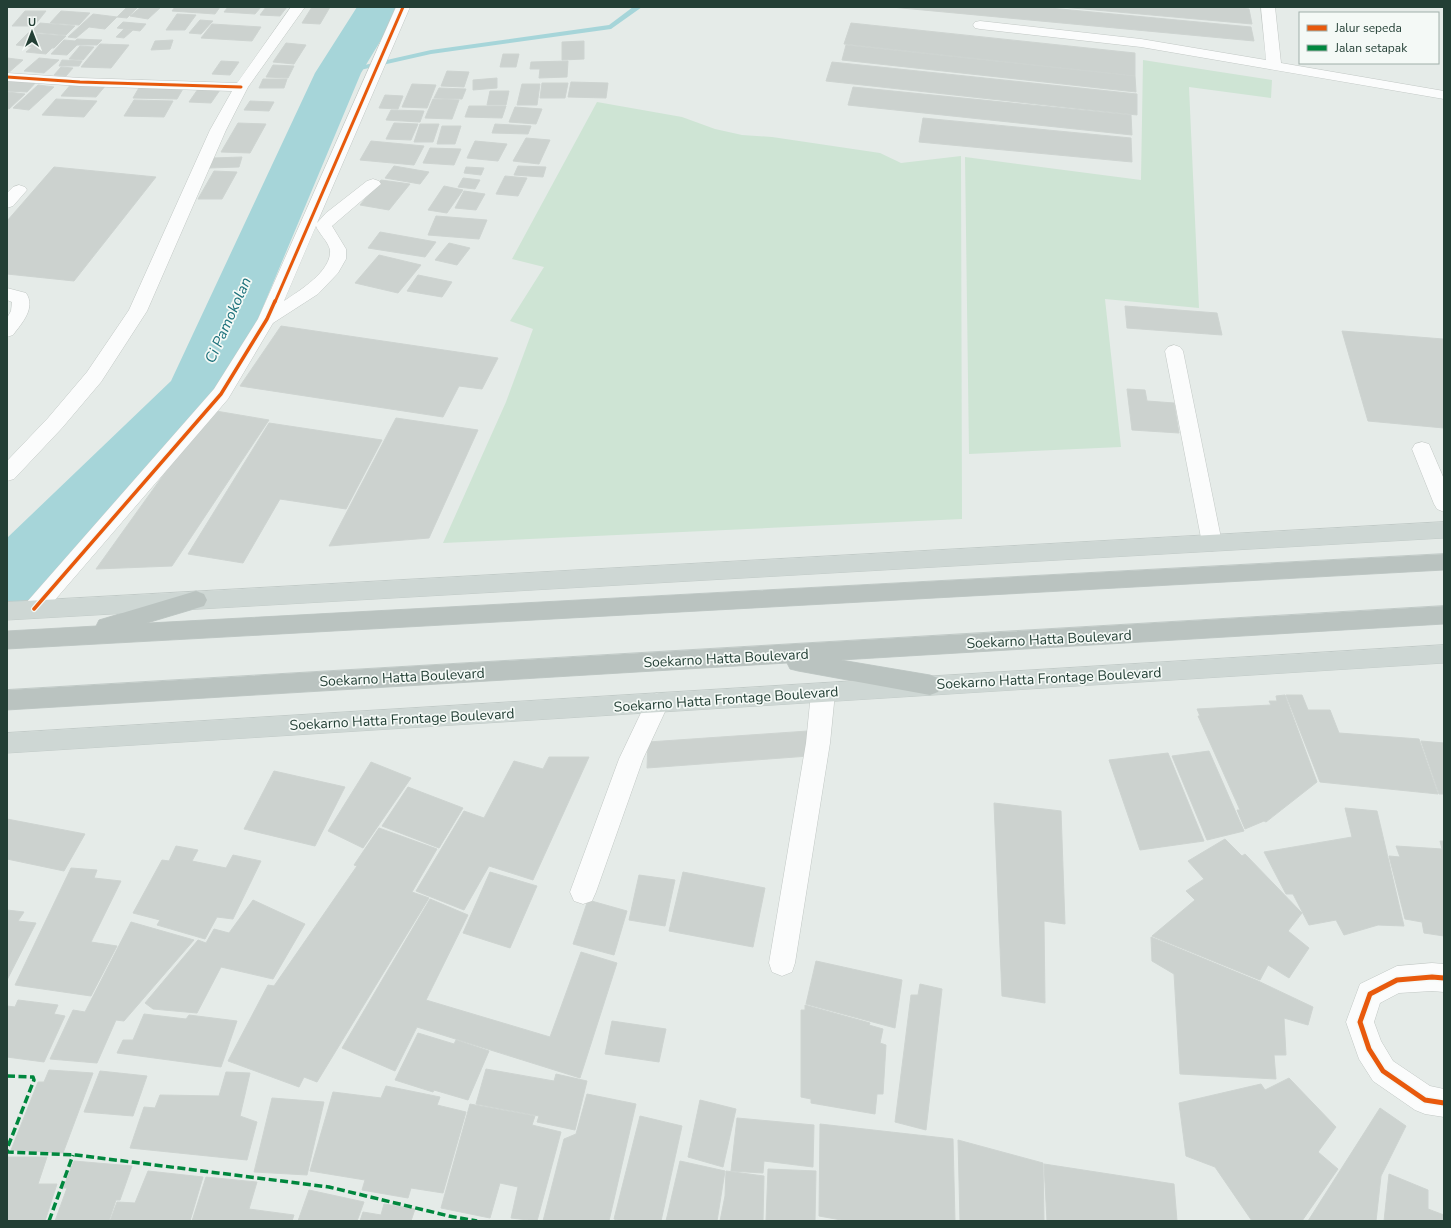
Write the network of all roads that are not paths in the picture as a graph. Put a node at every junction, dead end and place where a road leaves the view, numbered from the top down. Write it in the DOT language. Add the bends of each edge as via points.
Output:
graph roads {
  1 [pos="298,7"];
  2 [pos="403,7"];
  3 [pos="1268,7"];
  4 [pos="980,25"];
  5 [pos="1274,65"];
  6 [pos="7,77"];
  7 [pos="241,87"];
  8 [pos="1444,95"];
  9 [pos="373,184"];
  10 [pos="19,190"];
  11 [pos="7,203"];
  12 [pos="7,294"];
  13 [pos="267,319"];
  14 [pos="7,331"];
  15 [pos="1174,352"];
  16 [pos="1422,449"];
  17 [pos="7,474"];
  18 [pos="1444,504"];
  19 [pos="1444,530"];
  20 [pos="1212,543"];
  21 [pos="1444,562"];
  22 [pos="196,600"];
  23 [pos="34,609"];
  24 [pos="7,611"];
  25 [pos="1444,615"];
  26 [pos="72,637"];
  27 [pos="7,640"];
  28 [pos="1444,654"];
  29 [pos="762,656"];
  30 [pos="930,685"];
  31 [pos="823,693"];
  32 [pos="7,700"];
  33 [pos="657,703"];
  34 [pos="7,743"];
  35 [pos="583,892"];
  36 [pos="782,963"];
  37 [pos="1444,978"];
  38 [pos="1444,1103"];
  1 -- 7 [label="street"];
  2 -- 13 [label="street"];
  3 -- 5 [label="street"];
  4 -- 5 [label="street" via="1141,43"];
  5 -- 8 [label="street"];
  6 -- 7 [label="street"];
  7 -- 17 [label="street" via="218,130 138,311 94,377"];
  9 -- 13 [label="street" via="324,225 325,232 338,248 338,257 327,277"];
  10 -- 11 [label="street"];
  12 -- 14 [label="street" via="20,298 22,309"];
  13 -- 23 [label="street" via="222,394"];
  15 -- 20 [label="street"];
  16 -- 18 [label="street"];
  19 -- 20 [label="main road"];
  20 -- 22 [label="main road"];
  21 -- 26 [label="highway"];
  22 -- 23 [label="main road"];
  22 -- 26 [label="highway"];
  23 -- 24 [label="main road"];
  25 -- 29 [label="highway, Soekarno Hatta Boulevard"];
  26 -- 27 [label="highway"];
  28 -- 30 [label="main road, Soekarno Hatta Frontage Boulevard"];
  29 -- 30 [label="highway"];
  29 -- 32 [label="highway, Soekarno Hatta Boulevard"];
  30 -- 31 [label="main road, Soekarno Hatta Frontage Boulevard"];
  31 -- 33 [label="main road, Soekarno Hatta Frontage Boulevard"];
  31 -- 36 [label="street" via="818,743"];
  33 -- 34 [label="main road, Soekarno Hatta Frontage Boulevard"];
  33 -- 35 [label="street" via="631,759"];
  37 -- 38 [label="street" via="1397,980 1370,994 1360,1022 1369,1049 1383,1070 1425,1100"];
}
